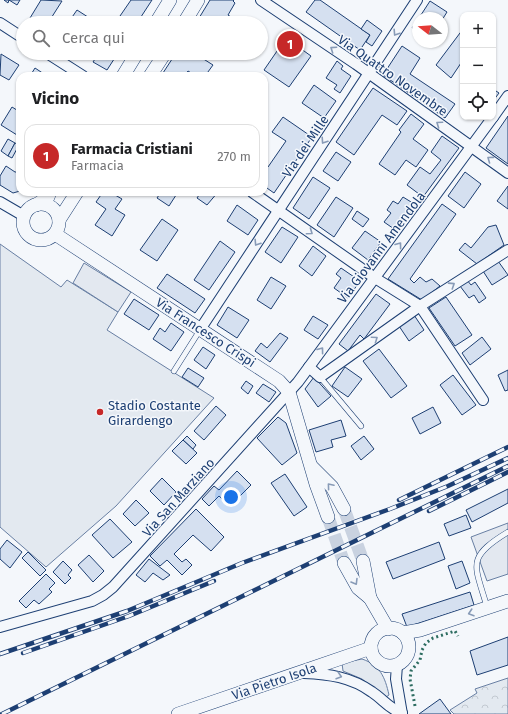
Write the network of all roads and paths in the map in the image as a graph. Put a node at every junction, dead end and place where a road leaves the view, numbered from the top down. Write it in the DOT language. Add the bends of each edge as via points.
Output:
graph roads {
  1 [pos="170,0"];
  2 [pos="198,0"];
  3 [pos="262,0"];
  4 [pos="417,0"];
  5 [pos="160,16"];
  6 [pos="188,16"];
  7 [pos="0,23"];
  8 [pos="16,33"];
  9 [pos="58,60"];
  10 [pos="133,60"];
  11 [pos="160,60"];
  12 [pos="77,72"];
  13 [pos="125,72"];
  14 [pos="153,72"];
  15 [pos="368,75"];
  16 [pos="508,96"];
  17 [pos="496,113"];
  18 [pos="491,120"];
  19 [pos="472,146"];
  20 [pos="508,173"];
  21 [pos="48,196"];
  22 [pos="74,196"];
  23 [pos="258,196"];
  24 [pos="0,202"];
  25 [pos="36,205"];
  26 [pos="278,210"];
  27 [pos="24,216"];
  28 [pos="59,220"];
  29 [pos="55,234"];
  30 [pos="508,250"];
  31 [pos="375,278"];
  32 [pos="420,306"];
  33 [pos="201,328"];
  34 [pos="308,367"];
  35 [pos="174,371"];
  36 [pos="320,377"];
  37 [pos="289,392"];
  38 [pos="483,400"];
  39 [pos="362,426"];
  40 [pos="311,466"];
  41 [pos="344,509"];
  42 [pos="328,517"];
  43 [pos="508,532"];
  44 [pos="363,561"];
  45 [pos="344,563"];
  46 [pos="370,598"];
  47 [pos="508,601"];
  48 [pos="487,608"];
  49 [pos="0,627"];
  50 [pos="388,629"];
  51 [pos="402,633"];
  52 [pos="371,648"];
  53 [pos="397,665"];
  54 [pos="300,672"];
  55 [pos="402,713"];
  56 [pos="178,714"];
  1 -- 5 [label="street"];
  2 -- 6 [label="street"];
  15 -- 3 [label="street, Via Quattro Novembre, one-way" via="356,64"];
  4 -- 15 [label="street, Via dei Mille, one-way"];
  7 -- 8 [label="street"];
  9 -- 12 [label="street"];
  10 -- 13 [label="street"];
  11 -- 14 [label="street"];
  19 -- 15 [label="street, Via Quattro Novembre, one-way"];
  15 -- 26 [label="street, Via dei Mille, one-way"];
  16 -- 17 [label="street, Via Giovanni Amendola"];
  18 -- 19 [label="street, Via Giovanni Amendola"];
  20 -- 19 [label="street, Via Quattro Novembre, one-way"];
  31 -- 19 [label="street, Via Giovanni Amendola, one-way"];
  21 -- 25 [label="street"];
  22 -- 28 [label="street"];
  23 -- 26 [label="street"];
  24 -- 27 [label="street"];
  25 -- 27 [label="street"];
  25 -- 28 [label="street" via="51,207"];
  26 -- 31 [label="street, one-way"];
  26 -- 33 [label="street, Via dei Mille, one-way"];
  27 -- 29 [label="street" via="26,233 35,240 46,240"];
  28 -- 29 [label="street"];
  29 -- 33 [label="street, Via Francesco Crispi"];
  32 -- 30 [label="street, one-way"];
  31 -- 32 [label="street"];
  34 -- 31 [label="street, Via Giovanni Amendola, one-way"];
  36 -- 32 [label="street, one-way"];
  32 -- 38 [label="street"];
  33 -- 35 [label="lane"];
  33 -- 37 [label="street, Via Francesco Crispi" via="265,370"];
  34 -- 36 [label="street"];
  34 -- 37 [label="street, Via Giovanni Amendola"];
  36 -- 39 [label="lane"];
  37 -- 40 [label="street, Via Francesco Crispi"];
  37 -- 49 [label="street, Via San Marziano" via="113,587 103,595 76,606"];
  41 -- 40 [label="street, Via Francesco Crispi, one-way" via="332,487"];
  40 -- 42 [label="street, Via Francesco Crispi"];
  43 -- 48 [label="lane" via="487,545 477,560 476,575"];
  44 -- 46 [label="street"];
  45 -- 46 [label="street, one-way" via="358,588"];
  46 -- 50 [label="street"];
  47 -- 48 [label="street"];
  48 -- 51 [label="street, one-way" via="420,630"];
  50 -- 51 [label="street" via="396,629"];
  50 -- 52 [label="street" via="381,630 376,635"];
  51 -- 53 [label="street" via="408,644 408,651 406,657"];
  52 -- 53 [label="street" via="372,655 383,665"];
  52 -- 54 [label="street, Via Pietro Isola"];
  53 -- 55 [label="street" via="396,679"];
  54 -- 55 [label="street, one-way" via="334,674 354,681 390,708"];
  54 -- 56 [label="street, Via Pietro Isola"];
}
